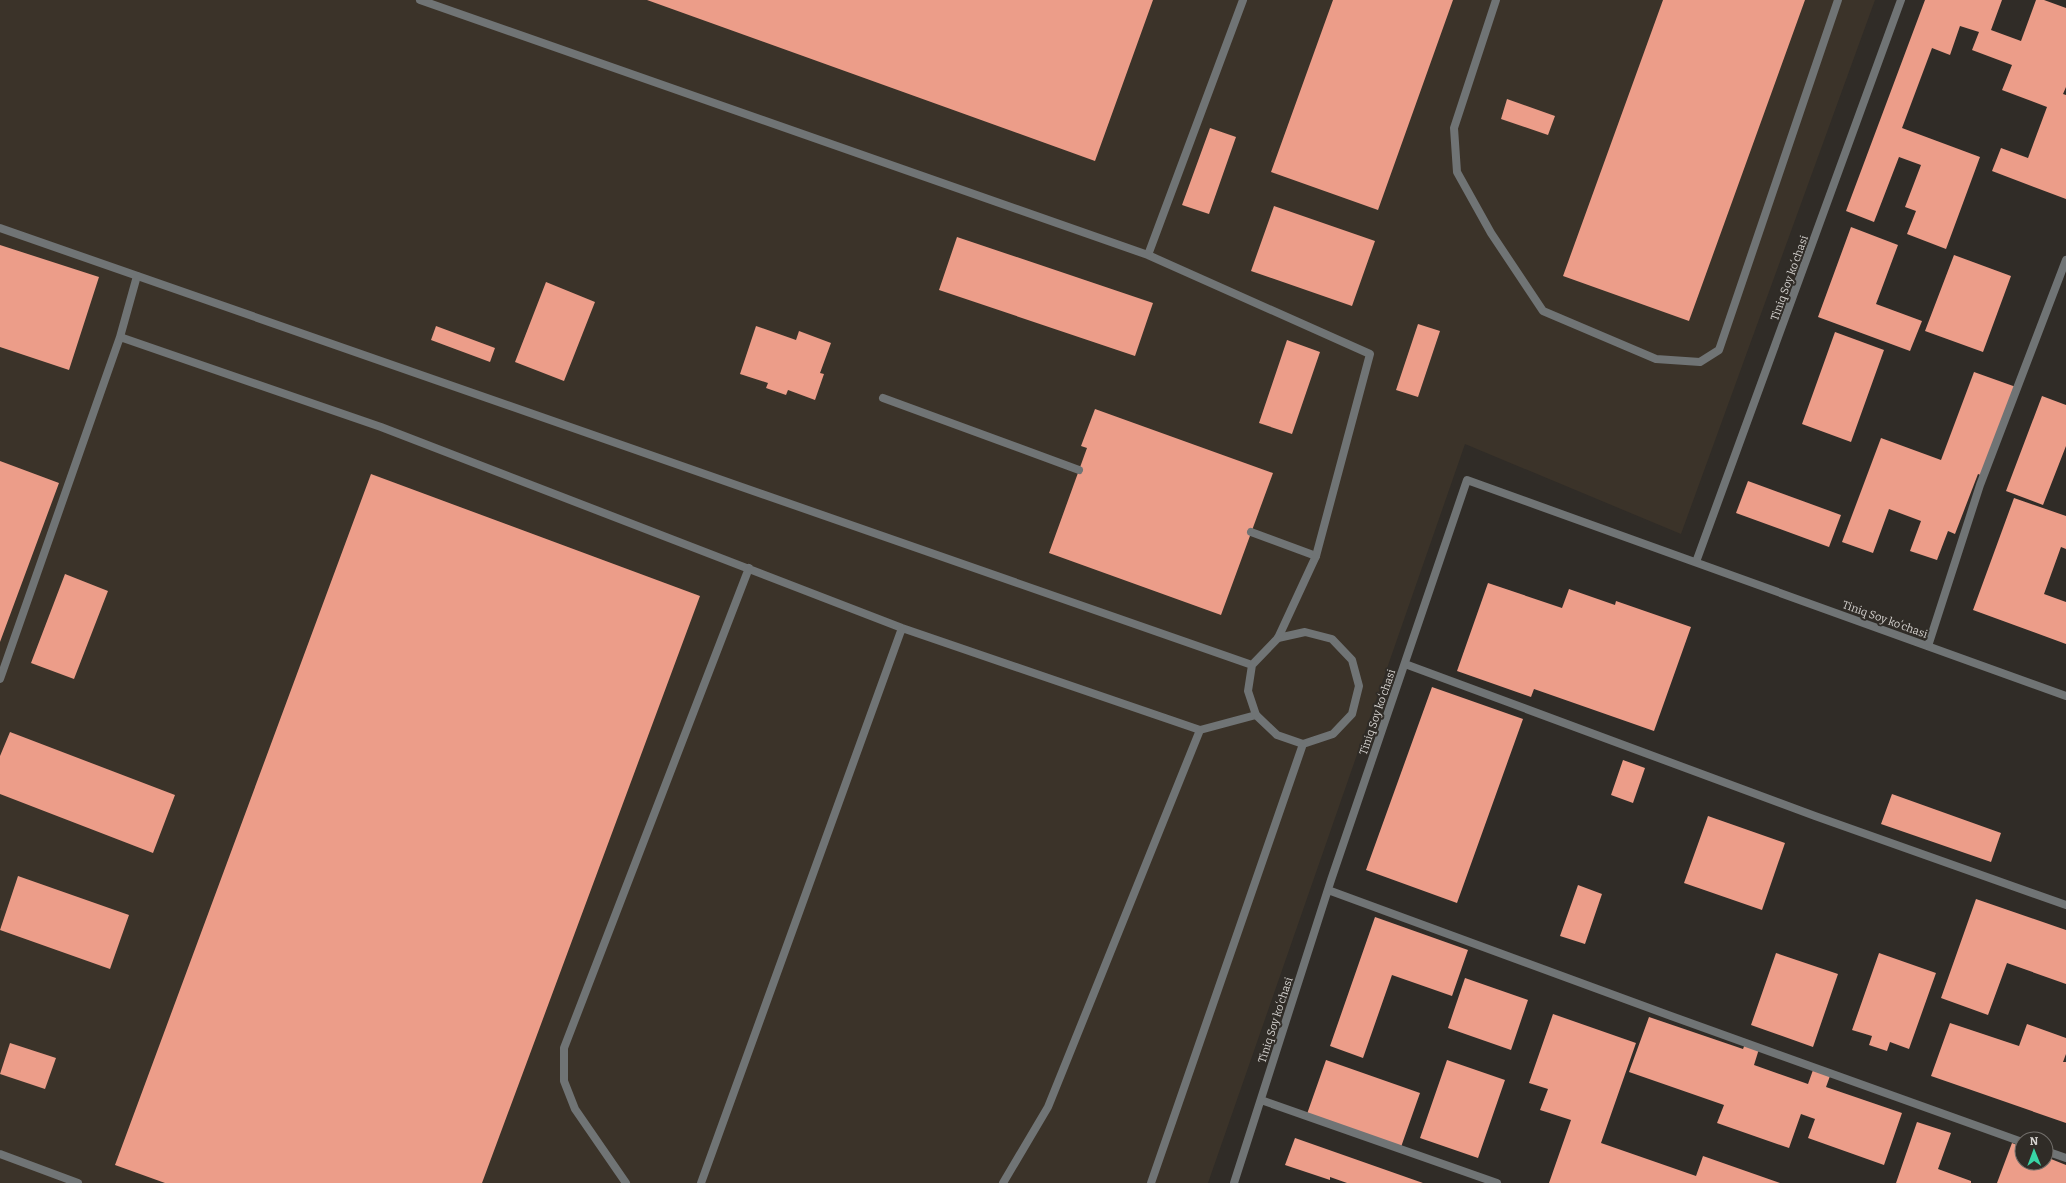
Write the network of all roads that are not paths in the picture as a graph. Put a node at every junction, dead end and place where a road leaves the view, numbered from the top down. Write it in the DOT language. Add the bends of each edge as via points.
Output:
graph roads {
  1 [pos="420,0"];
  2 [pos="1243,0"];
  3 [pos="1496,0"];
  4 [pos="1838,0"];
  5 [pos="1901,0"];
  6 [pos="0,228"];
  7 [pos="1148,255"];
  8 [pos="2066,260"];
  9 [pos="137,276"];
  10 [pos="120,337"];
  11 [pos="883,398"];
  12 [pos="1079,470"];
  13 [pos="1251,532"];
  14 [pos="1316,556"];
  15 [pos="1696,562"];
  16 [pos="749,568"];
  17 [pos="902,628"];
  18 [pos="1278,638"];
  19 [pos="1928,646"];
  20 [pos="1405,664"];
  21 [pos="1252,665"];
  22 [pos="0,678"];
  23 [pos="2066,696"];
  24 [pos="1256,715"];
  25 [pos="1200,730"];
  26 [pos="1303,744"];
  27 [pos="1328,890"];
  28 [pos="2066,905"];
  29 [pos="1261,1100"];
  30 [pos="2014,1139"];
  31 [pos="2054,1153"];
  32 [pos="0,1154"];
  33 [pos="2066,1158"];
  34 [pos="78,1183"];
  35 [pos="626,1183"];
  36 [pos="701,1183"];
  37 [pos="1003,1183"];
  38 [pos="1151,1183"];
  39 [pos="1234,1183"];
  40 [pos="1497,1183"];
  1 -- 7 [label="street"];
  2 -- 7 [label="street"];
  3 -- 4 [label="street" via="1454,128 1457,172 1491,233 1543,312 1656,359 1700,362 1719,350"];
  5 -- 15 [label="street, Tiniq Soy koʻchasi"];
  6 -- 9 [label="street"];
  7 -- 14 [label="street" via="1370,354"];
  8 -- 19 [label="street" via="1980,485"];
  9 -- 10 [label="street"];
  9 -- 21 [label="street"];
  10 -- 16 [label="street" via="381,427"];
  10 -- 22 [label="street"];
  11 -- 12 [label="street"];
  13 -- 14 [label="street"];
  14 -- 18 [label="street"];
  15 -- 19 [label="street, Tiniq Soy koʻchasi"];
  15 -- 20 [label="street, Tiniq Soy koʻchasi" via="1467,480"];
  16 -- 17 [label="street"];
  16 -- 35 [label="street" via="564,1048 564,1081 574,1109"];
  17 -- 25 [label="street"];
  17 -- 36 [label="street"];
  18 -- 21 [label="street"];
  18 -- 26 [label="street" via="1305,632 1332,639 1352,660 1359,686 1352,714 1333,734"];
  19 -- 23 [label="street, Tiniq Soy koʻchasi"];
  20 -- 27 [label="street, Tiniq Soy koʻchasi"];
  20 -- 28 [label="street" via="1815,816"];
  21 -- 24 [label="street" via="1248,691"];
  24 -- 25 [label="street"];
  24 -- 26 [label="street" via="1277,735"];
  25 -- 37 [label="street" via="1048,1107"];
  26 -- 38 [label="street"];
  27 -- 29 [label="street, Tiniq Soy koʻchasi"];
  27 -- 30 [label="street"];
  29 -- 39 [label="street, Tiniq Soy koʻchasi"];
  29 -- 40 [label="street"];
  31 -- 33 [label="street"];
  32 -- 34 [label="street"];
}
